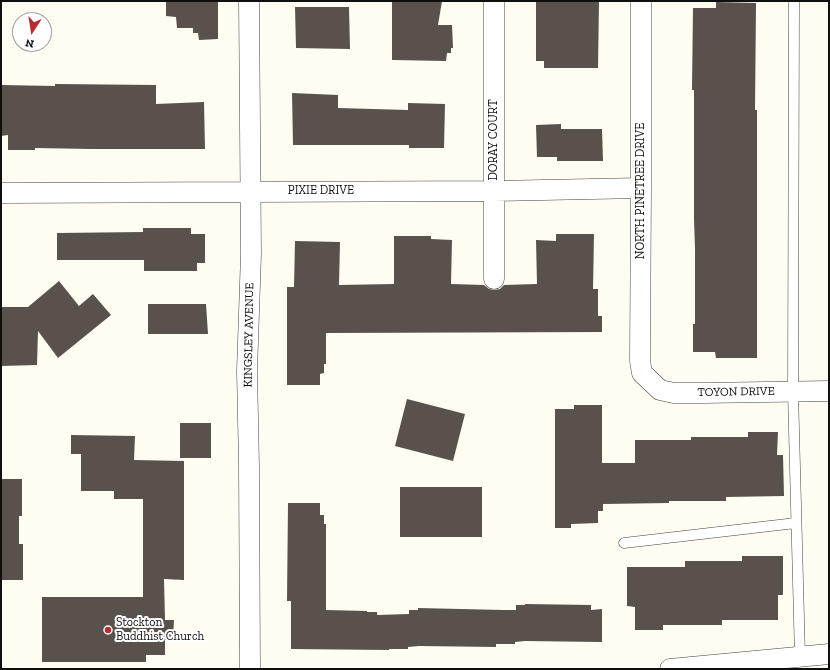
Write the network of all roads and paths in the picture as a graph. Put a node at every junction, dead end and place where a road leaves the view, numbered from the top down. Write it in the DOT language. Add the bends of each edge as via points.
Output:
graph roads {
  1 [pos="249,1"];
  2 [pos="494,1"];
  3 [pos="641,1"];
  4 [pos="794,1"];
  5 [pos="642,188"];
  6 [pos="250,191"];
  7 [pos="494,191"];
  8 [pos="1,193"];
  9 [pos="494,279"];
  10 [pos="647,379"];
  11 [pos="829,391"];
  12 [pos="793,392"];
  13 [pos="796,524"];
  14 [pos="624,543"];
  15 [pos="829,654"];
  16 [pos="800,657"];
  17 [pos="250,669"];
  18 [pos="670,669"];
  1 -- 6 [label="street, KINGSLEY AVENUE"];
  2 -- 7 [label="street, DORAY COURT"];
  3 -- 5 [label="street, NORTH PINETREE DRIVE"];
  4 -- 12 [label="lane"];
  5 -- 7 [label="street, PIXIE DRIVE"];
  5 -- 10 [label="street, NORTH PINETREE DRIVE" via="640,361 642,373"];
  6 -- 7 [label="street, PIXIE DRIVE"];
  6 -- 8 [label="street, PIXIE DRIVE"];
  6 -- 17 [label="street, KINGSLEY AVENUE" via="251,254 247,371"];
  7 -- 9 [label="street, DORAY COURT"];
  10 -- 12 [label="street, TOYON DRIVE" via="660,390 674,393"];
  11 -- 12 [label="street, TOYON DRIVE"];
  12 -- 13 [label="lane"];
  13 -- 14 [label="lane"];
  13 -- 16 [label="lane"];
  15 -- 16 [label="street"];
  16 -- 18 [label="street"];
}
